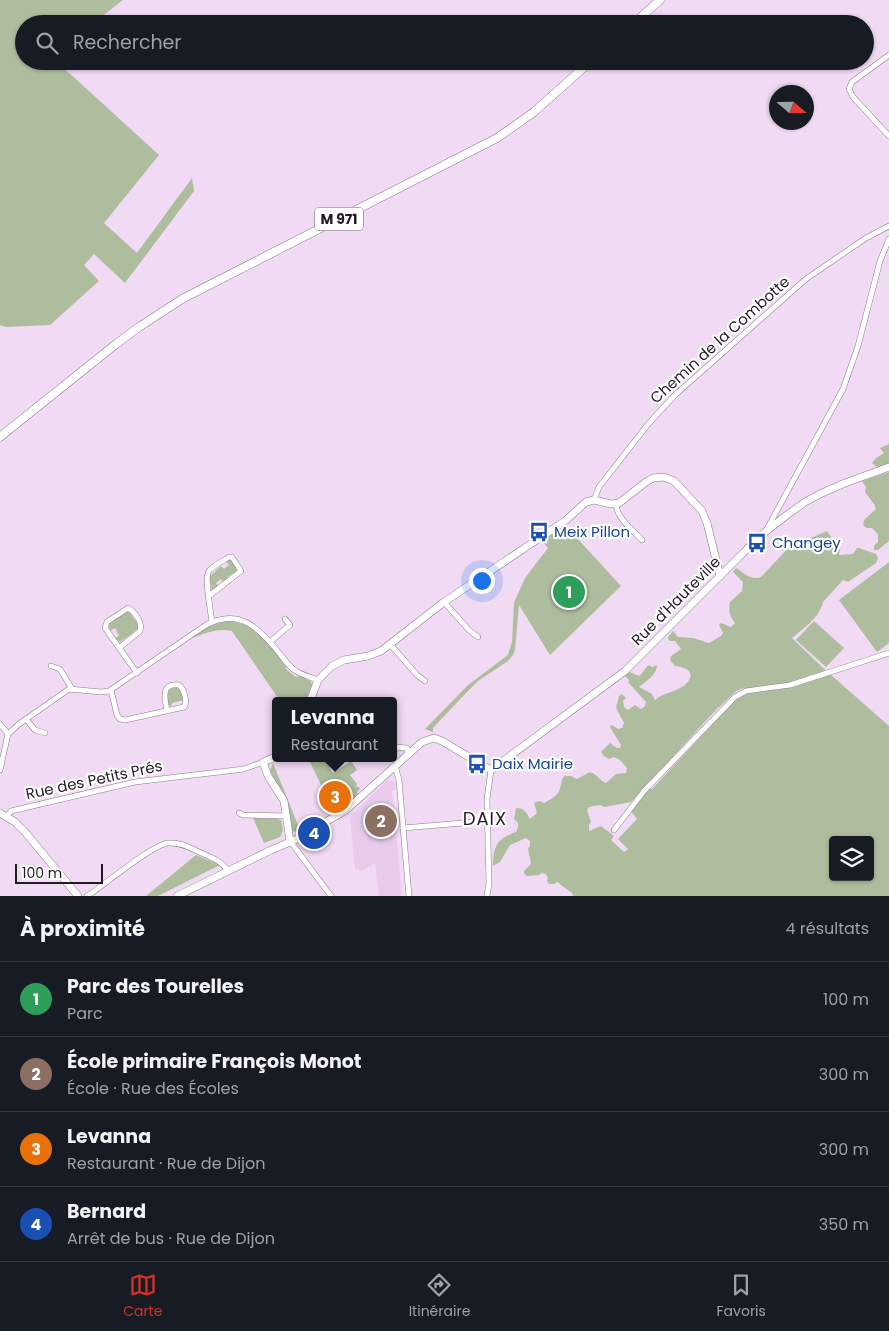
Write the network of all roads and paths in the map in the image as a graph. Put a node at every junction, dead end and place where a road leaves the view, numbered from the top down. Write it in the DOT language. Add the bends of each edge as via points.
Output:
graph roads {
  1 [pos="660,0"];
  2 [pos="643,15"];
  3 [pos="889,55"];
  4 [pos="874,66"];
  5 [pos="581,70"];
  6 [pos="868,70"];
  7 [pos="889,136"];
  8 [pos="889,226"];
  9 [pos="889,238"];
  10 [pos="0,437"];
  11 [pos="889,467"];
  12 [pos="594,500"];
  13 [pos="616,504"];
  14 [pos="766,532"];
  15 [pos="642,540"];
  16 [pos="720,576"];
  17 [pos="208,596"];
  18 [pos="444,602"];
  19 [pos="284,619"];
  20 [pos="212,622"];
  21 [pos="478,637"];
  22 [pos="271,641"];
  23 [pos="390,644"];
  24 [pos="119,648"];
  25 [pos="889,653"];
  26 [pos="51,666"];
  27 [pos="137,673"];
  28 [pos="318,680"];
  29 [pos="425,681"];
  30 [pos="72,689"];
  31 [pos="111,690"];
  32 [pos="312,697"];
  33 [pos="167,711"];
  34 [pos="26,719"];
  35 [pos="0,724"];
  36 [pos="45,733"];
  37 [pos="8,734"];
  38 [pos="397,747"];
  39 [pos="408,753"];
  40 [pos="272,759"];
  41 [pos="263,762"];
  42 [pos="393,767"];
  43 [pos="0,770"];
  44 [pos="490,770"];
  45 [pos="239,812"];
  46 [pos="3,814"];
  47 [pos="286,816"];
  48 [pos="487,821"];
  49 [pos="403,828"];
  50 [pos="614,830"];
  51 [pos="290,841"];
  52 [pos="228,871"];
  53 [pos="489,895"];
  54 [pos="78,896"];
  55 [pos="87,896"];
  56 [pos="178,896"];
  57 [pos="331,896"];
  58 [pos="409,896"];
  1 -- 2 [label="main road"];
  3 -- 4 [label="street"];
  5 -- 10 [label="main road, M 971" via="534,112 497,138 213,282 160,313"];
  6 -- 7 [label="street" via="852,82 849,90"];
  8 -- 12 [label="street, Chemin de la Combotte" via="806,279 664,405 599,487"];
  9 -- 14 [label="street" via="848,376"];
  11 -- 14 [label="street, Rue d'Hauteville" via="805,502"];
  12 -- 13 [label="street"];
  12 -- 18 [label="street"];
  13 -- 15 [label="street" via="622,519"];
  13 -- 16 [label="street" via="650,479 664,477 674,480 705,515"];
  14 -- 16 [label="street, Rue d'Hauteville"];
  16 -- 44 [label="street, Rue d'Hauteville" via="625,671"];
  17 -- 17 [label="street" via="208,572 232,557 241,568 240,572"];
  17 -- 20 [label="street"];
  18 -- 21 [label="street"];
  18 -- 23 [label="street"];
  19 -- 22 [label="street" via="290,625"];
  20 -- 22 [label="street" via="228,618 243,621 258,628"];
  20 -- 27 [label="street"];
  22 -- 28 [label="street" via="296,671"];
  23 -- 28 [label="street" via="374,654 338,663"];
  23 -- 29 [label="street"];
  24 -- 24 [label="street" via="105,625 128,608 141,628"];
  24 -- 27 [label="street"];
  25 -- 50 [label="street" via="790,685 746,691 735,697 644,791"];
  26 -- 30 [label="street" via="60,669"];
  27 -- 31 [label="street"];
  28 -- 32 [label="street"];
  30 -- 31 [label="street"];
  30 -- 34 [label="street"];
  31 -- 33 [label="street" via="120,719"];
  33 -- 33 [label="street" via="186,704 181,685 174,684 165,691"];
  34 -- 36 [label="street" via="35,730"];
  34 -- 37 [label="street"];
  35 -- 37 [label="street"];
  37 -- 43 [label="street"];
  38 -- 39 [label="street" via="407,748"];
  39 -- 42 [label="street"];
  39 -- 44 [label="street" via="426,740 436,739"];
  40 -- 41 [label="street, Rue des Petits Prés"];
  41 -- 46 [label="street, Rue des Petits Prés" via="244,769 135,782"];
  41 -- 47 [label="street" via="284,801"];
  42 -- 49 [label="street" via="399,780"];
  42 -- 51 [label="street" via="346,810"];
  44 -- 48 [label="street"];
  45 -- 47 [label="street" via="243,815"];
  46 -- 54 [label="street" via="25,832"];
  47 -- 51 [label="street"];
  48 -- 49 [label="street"];
  48 -- 53 [label="street"];
  49 -- 58 [label="street"];
  51 -- 52 [label="street"];
  51 -- 57 [label="street"];
  52 -- 55 [label="street" via="219,861 186,846 165,844"];
  52 -- 56 [label="street"];
}
